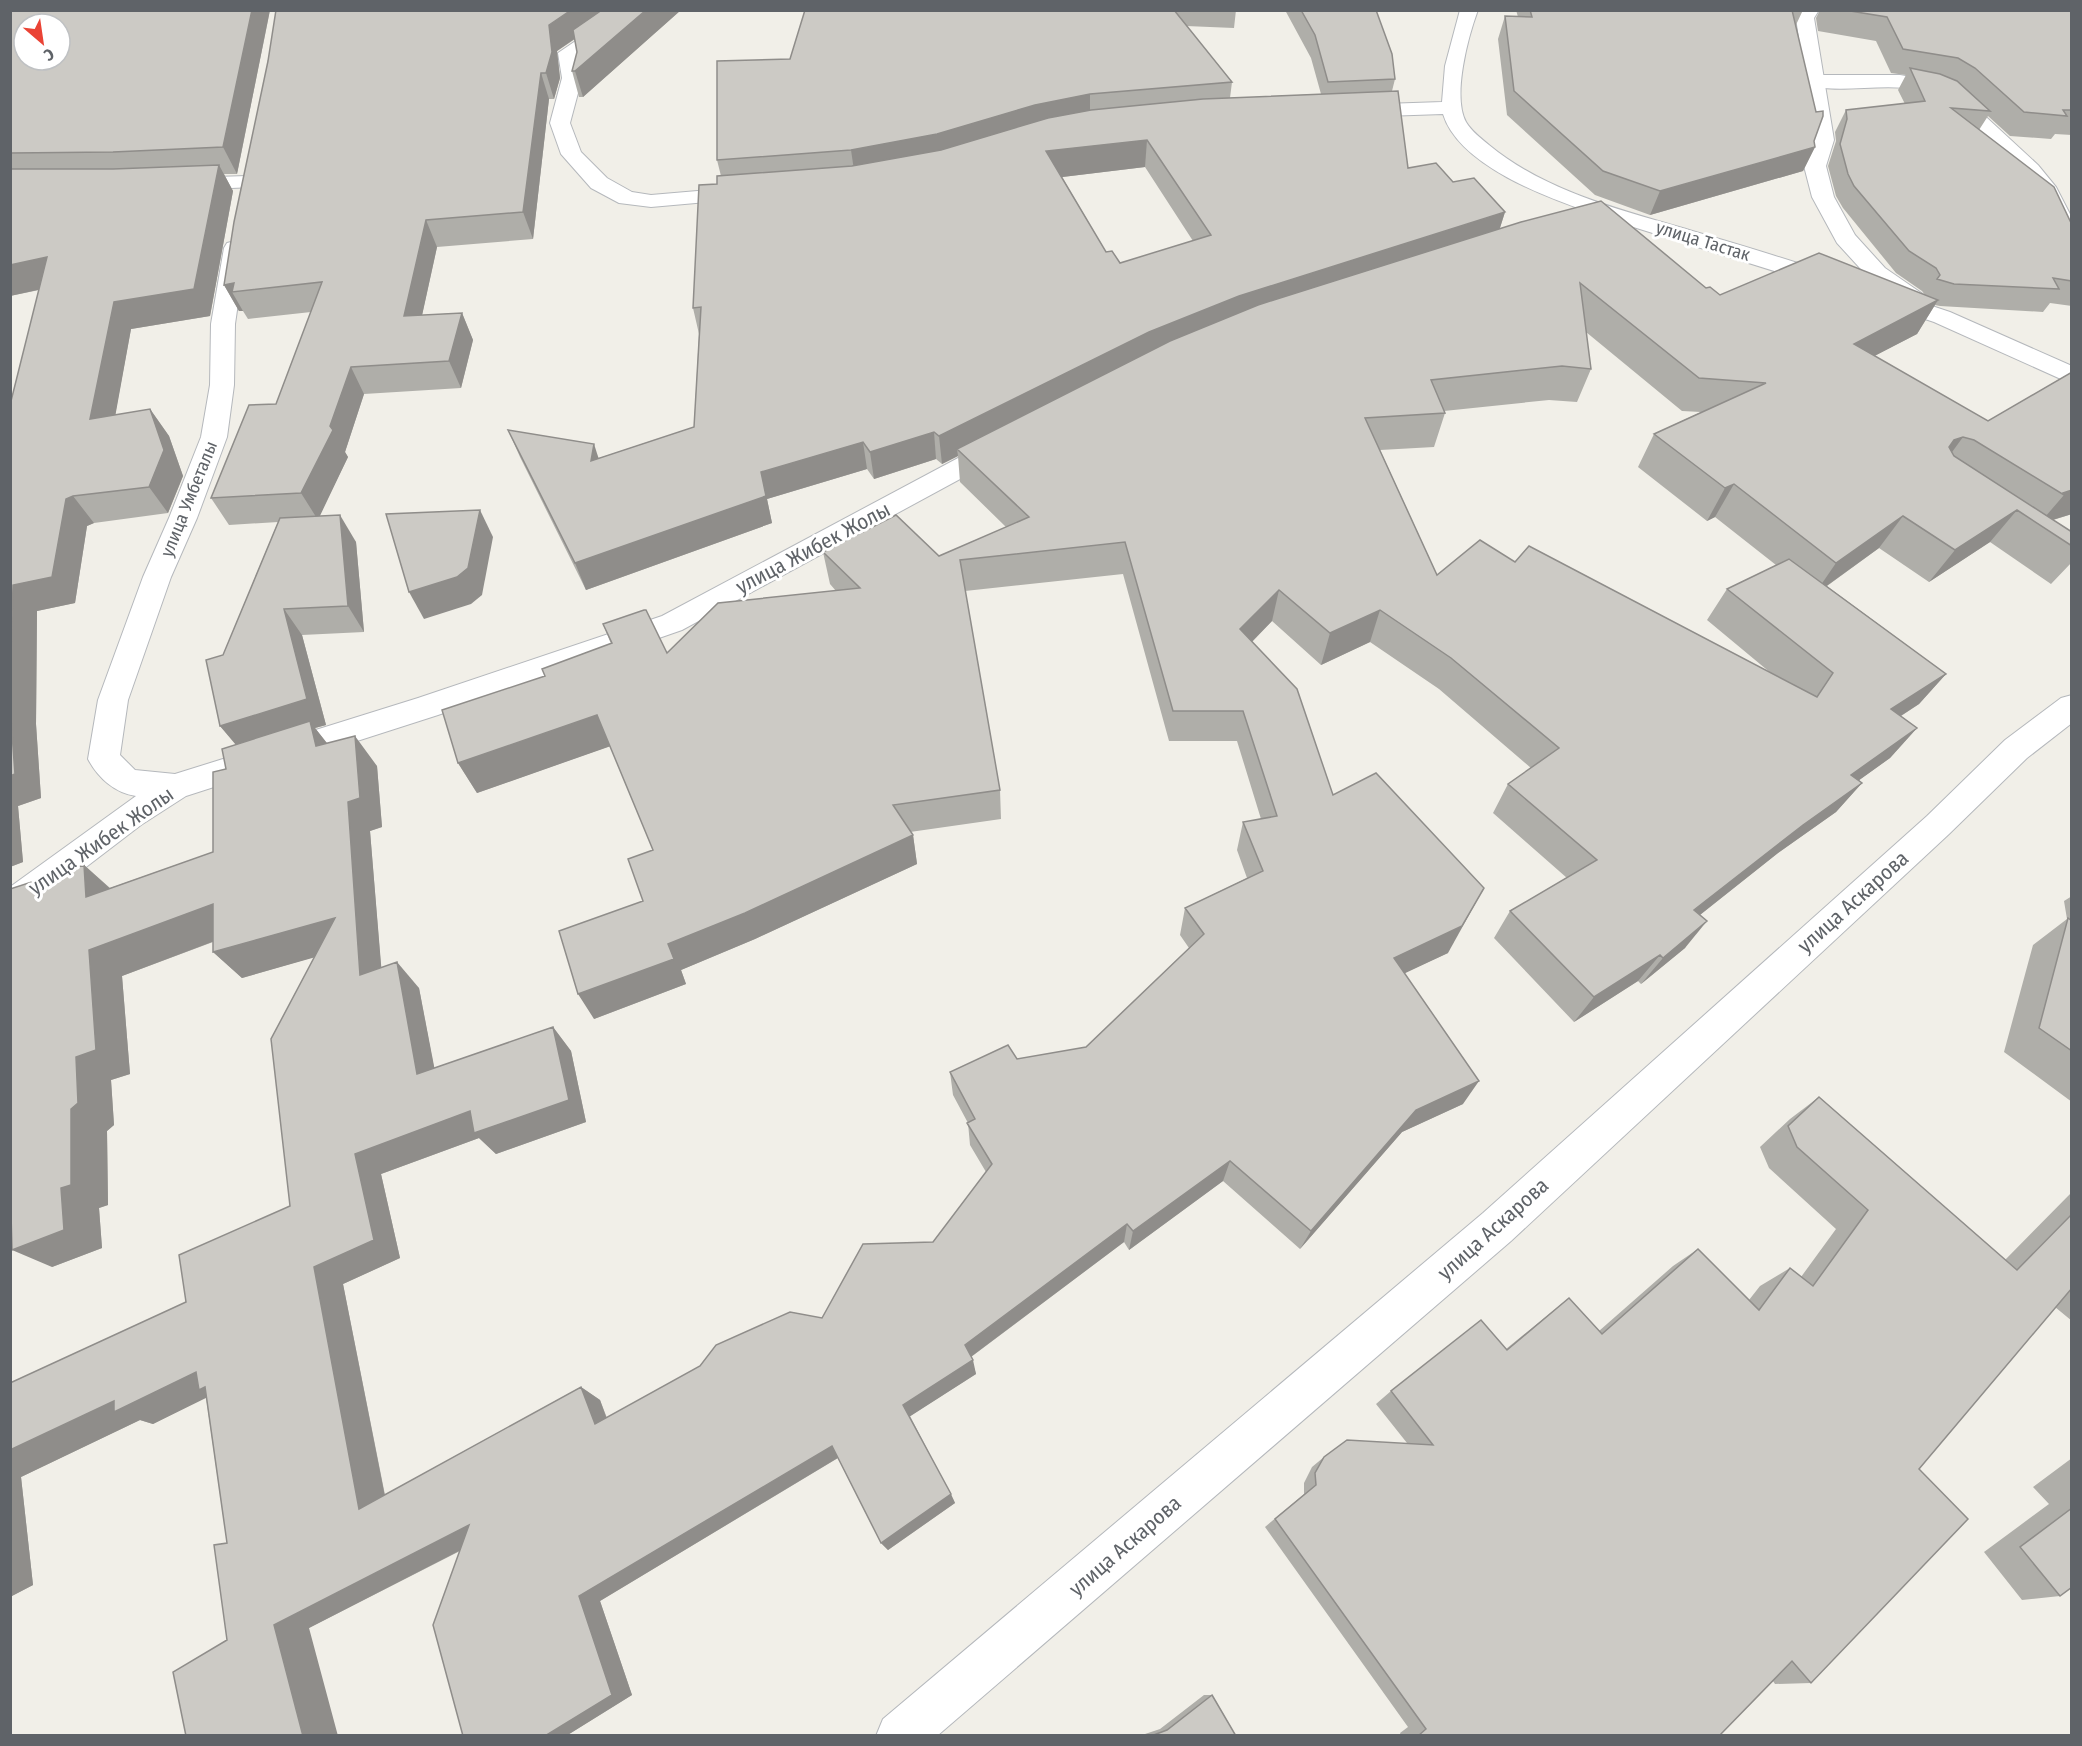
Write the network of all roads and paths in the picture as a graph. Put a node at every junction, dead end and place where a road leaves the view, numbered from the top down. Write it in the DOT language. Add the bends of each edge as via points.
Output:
graph roads {
  1 [pos="634,10"];
  2 [pos="1469,10"];
  3 [pos="1810,10"];
  4 [pos="1813,81"];
  5 [pos="1452,108"];
  6 [pos="1337,112"];
  7 [pos="164,185"];
  8 [pos="765,192"];
  9 [pos="1629,218"];
  10 [pos="1551,233"];
  11 [pos="2072,241"];
  12 [pos="1942,317"];
  13 [pos="2072,376"];
  14 [pos="1017,437"];
  15 [pos="2072,706"];
  16 [pos="175,787"];
  17 [pos="10,906"];
  18 [pos="900,1736"];
  1 -- 8 [label="street" via="568,53 572,78 560,123 571,154 599,183 627,198 651,201"];
  2 -- 5 [label="street" via="1453,81"];
  3 -- 4 [label="street" via="1805,18"];
  4 -- 11 [label="street" via="1900,81 1937,87 2031,169 2048,192"];
  4 -- 12 [label="street" via="1824,140 1815,166 1822,197 1845,238 1877,273"];
  5 -- 6 [label="street"];
  5 -- 9 [label="street, улица Тастак" via="1455,121 1466,135 1528,181"];
  7 -- 16 [label="street, улица Умбеталы" via="245,193 223,324 222,386 214,437 157,577 113,700 104,759 127,782"];
  9 -- 10 [label="street" via="1584,222"];
  9 -- 12 [label="street, улица Тастак"];
  12 -- 13 [label="street, улица Тастак"];
  14 -- 16 [label="street, улица Жибек Жолы" via="672,623"];
  15 -- 18 [label="street, улица Аскарова" via="2016,749 1938,825 1488,1234"];
  16 -- 17 [label="street, улица Жибек Жолы" via="111,829"];
}
